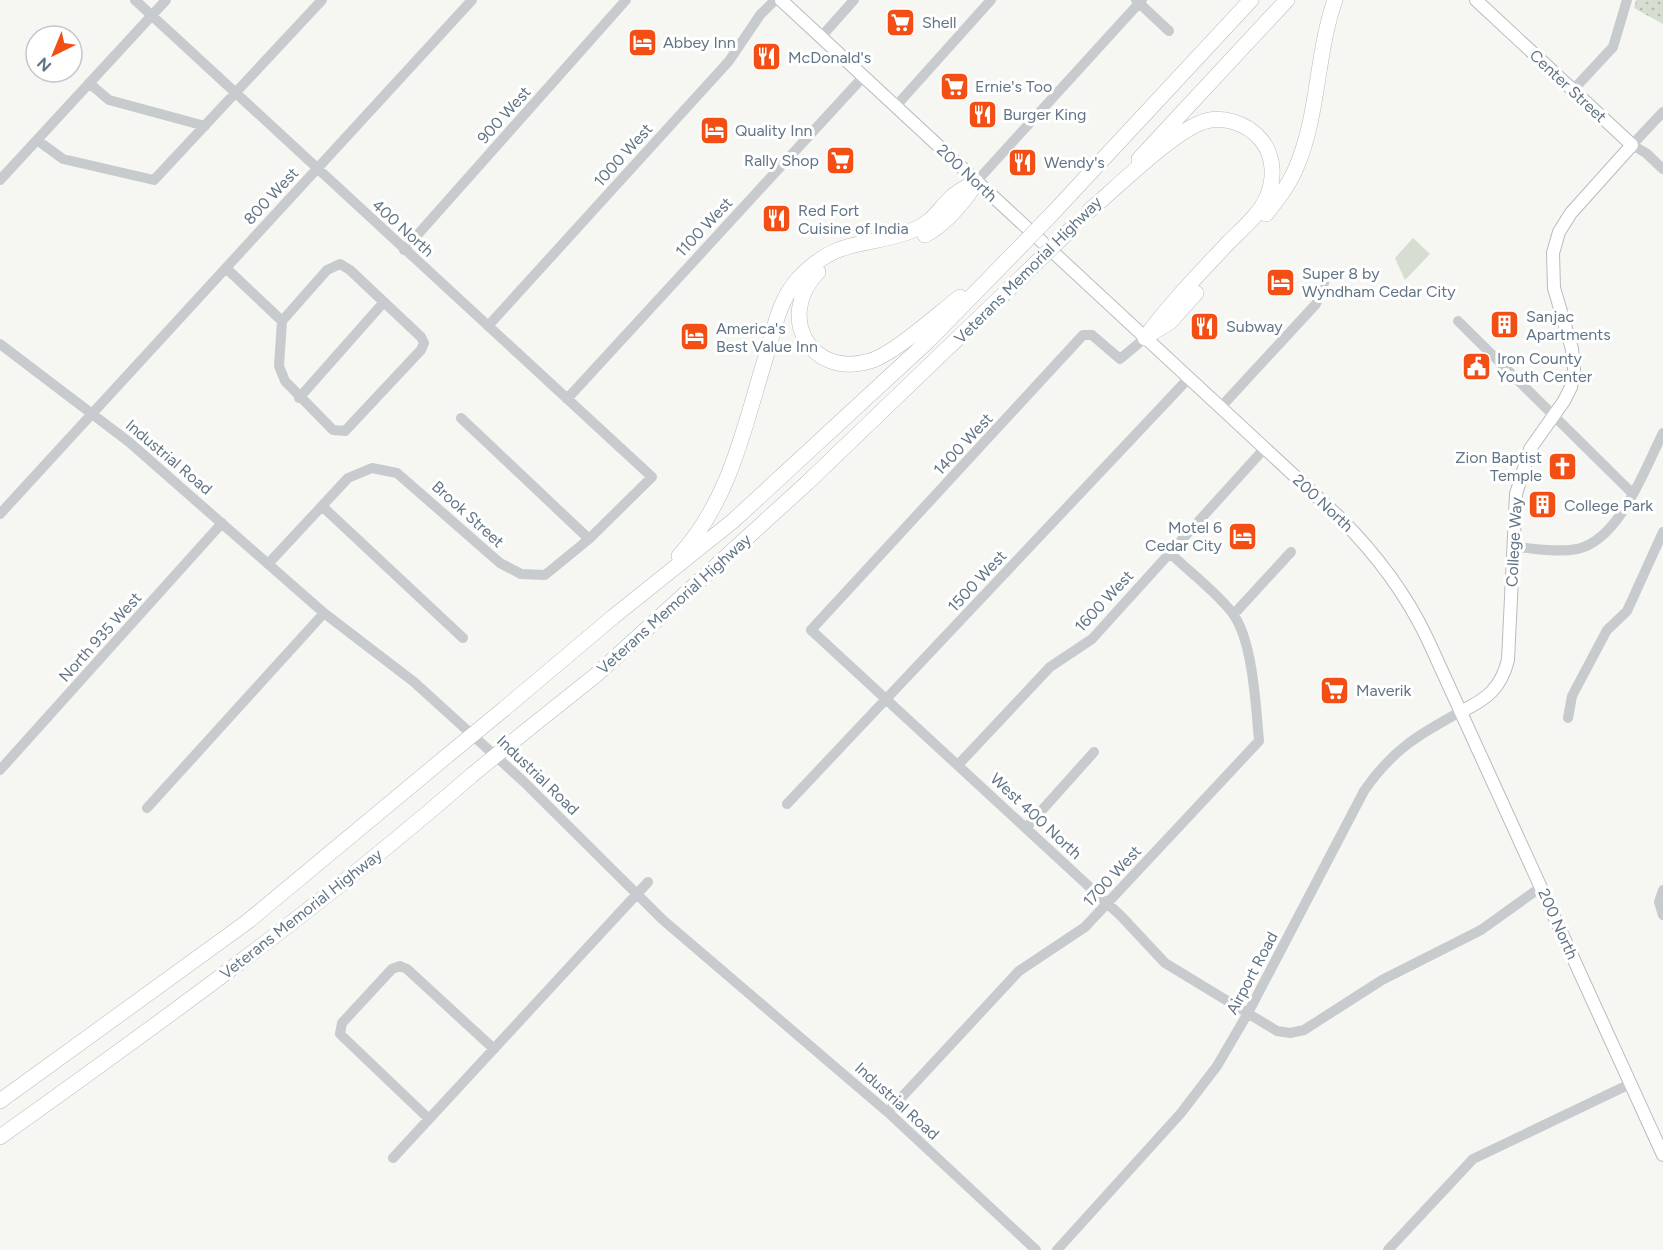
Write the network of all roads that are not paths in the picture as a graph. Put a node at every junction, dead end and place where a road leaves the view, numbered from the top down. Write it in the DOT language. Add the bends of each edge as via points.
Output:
graph roads {
  1 [pos="135,0"];
  2 [pos="166,0"];
  3 [pos="322,0"];
  4 [pos="472,0"];
  5 [pos="626,0"];
  6 [pos="775,0"];
  7 [pos="781,0"];
  8 [pos="854,0"];
  9 [pos="991,0"];
  10 [pos="1251,0"];
  11 [pos="1287,0"];
  12 [pos="1335,0"];
  13 [pos="1476,0"];
  14 [pos="1628,0"];
  15 [pos="1139,1"];
  16 [pos="152,15"];
  17 [pos="1169,31"];
  18 [pos="821,37"];
  19 [pos="863,77"];
  20 [pos="89,83"];
  21 [pos="1573,90"];
  22 [pos="235,94"];
  23 [pos="896,106"];
  24 [pos="1663,112"];
  25 [pos="205,126"];
  26 [pos="37,140"];
  27 [pos="1632,145"];
  28 [pos="317,169"];
  29 [pos="1663,169"];
  30 [pos="0,180"];
  31 [pos="976,182"];
  32 [pos="1089,211"];
  33 [pos="404,250"];
  34 [pos="226,268"];
  35 [pos="998,268"];
  36 [pos="1324,283"];
  37 [pos="384,302"];
  38 [pos="282,321"];
  39 [pos="1458,321"];
  40 [pos="488,326"];
  41 [pos="1145,338"];
  42 [pos="0,344"];
  43 [pos="1188,379"];
  44 [pos="299,398"];
  45 [pos="567,399"];
  46 [pos="1220,408"];
  47 [pos="92,413"];
  48 [pos="1553,416"];
  49 [pos="460,418"];
  50 [pos="1663,433"];
  51 [pos="1264,448"];
  52 [pos="652,477"];
  53 [pos="1632,493"];
  54 [pos="322,506"];
  55 [pos="0,513"];
  56 [pos="222,523"];
  57 [pos="1663,532"];
  58 [pos="589,539"];
  59 [pos="1513,547"];
  60 [pos="1169,552"];
  61 [pos="1291,552"];
  62 [pos="268,564"];
  63 [pos="324,613"];
  64 [pos="1234,614"];
  65 [pos="613,616"];
  66 [pos="811,630"];
  67 [pos="463,638"];
  68 [pos="886,698"];
  69 [pos="1462,711"];
  70 [pos="1568,718"];
  71 [pos="1094,752"];
  72 [pos="958,765"];
  73 [pos="0,770"];
  74 [pos="787,804"];
  75 [pos="147,808"];
  76 [pos="1026,828"];
  77 [pos="648,882"];
  78 [pos="1541,887"];
  79 [pos="1661,893"];
  80 [pos="637,894"];
  81 [pos="1107,903"];
  82 [pos="1663,915"];
  83 [pos="1248,1013"];
  84 [pos="494,1049"];
  85 [pos="1630,1084"];
  86 [pos="0,1101"];
  87 [pos="888,1112"];
  88 [pos="429,1119"];
  89 [pos="0,1137"];
  90 [pos="1663,1155"];
  91 [pos="393,1158"];
  92 [pos="1036,1250"];
  93 [pos="1057,1250"];
  94 [pos="1388,1250"];
  1 -- 16 [label="street, 400 North"];
  2 -- 16 [label="street"];
  3 -- 22 [label="street"];
  4 -- 28 [label="street, 800 West"];
  5 -- 33 [label="street, 900 West"];
  6 -- 40 [label="street, 1000 West" via="729,61"];
  7 -- 18 [label="main road, 200 North"];
  8 -- 18 [label="street"];
  9 -- 23 [label="street"];
  10 -- 35 [label="highway, Veterans Memorial Highway, bridge"];
  11 -- 32 [label="highway, Veterans Memorial Highway"];
  12 -- 41 [label="highway" via="1305,142 1288,183 1262,219 1170,322"];
  13 -- 21 [label="main road, Center Street"];
  14 -- 21 [label="street" via="1613,47"];
  15 -- 17 [label="street"];
  15 -- 31 [label="street"];
  16 -- 20 [label="street"];
  16 -- 22 [label="street, 400 North"];
  18 -- 19 [label="main road, 200 North"];
  19 -- 23 [label="main road, 200 North"];
  19 -- 45 [label="street, 1100 West"];
  20 -- 25 [label="street" via="109,100"];
  20 -- 26 [label="street"];
  21 -- 27 [label="main road, Center Street"];
  22 -- 25 [label="street"];
  22 -- 28 [label="street, 400 North"];
  23 -- 31 [label="main road, 200 North"];
  24 -- 27 [label="street"];
  25 -- 26 [label="street" via="154,180 63,159"];
  26 -- 30 [label="street"];
  27 -- 29 [label="street, Center Street"];
  27 -- 48 [label="main road, College Way" via="1571,213 1559,232 1553,253 1554,288 1574,369 1571,387"];
  28 -- 33 [label="street, 400 North"];
  28 -- 34 [label="street, 800 West"];
  31 -- 35 [label="highway" via="965,200 933,231 910,241 851,253 828,264 803,291 799,302 800,327 809,346 823,357 841,363 871,361"];
  31 -- 41 [label="main road, 200 North"];
  31 -- 65 [label="highway" via="953,195 926,225 848,245 825,255 796,282 776,320 735,461 710,513 685,549"];
  32 -- 41 [label="highway" via="1199,123 1238,123 1268,150 1273,169 1266,200 1161,315"];
  32 -- 89 [label="highway, Veterans Memorial Highway, bridge" via="807,483 596,675 262,947"];
  33 -- 40 [label="street, 400 North"];
  34 -- 38 [label="street"];
  34 -- 47 [label="street, 800 West"];
  35 -- 65 [label="highway, Veterans Memorial Highway" via="928,341 734,521"];
  36 -- 46 [label="street" via="1316,304"];
  37 -- 38 [label="street" via="350,270 333,265"];
  37 -- 44 [label="street"];
  37 -- 44 [label="street" via="421,337 421,350 345,431 333,430"];
  38 -- 44 [label="street" via="279,366"];
  39 -- 48 [label="street"];
  40 -- 45 [label="street, 400 North"];
  41 -- 43 [label="main road, 200 North"];
  41 -- 66 [label="street, 1400 West" via="1120,359 1092,335 1083,335"];
  42 -- 47 [label="street, Industrial Road"];
  43 -- 46 [label="main road, 200 North"];
  43 -- 68 [label="street, 1500 West"];
  45 -- 52 [label="street, 400 North"];
  46 -- 51 [label="main road, 200 North"];
  47 -- 55 [label="street, 800 West"];
  47 -- 56 [label="street, Industrial Road"];
  48 -- 53 [label="street"];
  48 -- 59 [label="main road, College Way" via="1530,449 1522,470 1516,494"];
  49 -- 58 [label="street"];
  50 -- 53 [label="street"];
  51 -- 60 [label="street, 1600 West"];
  51 -- 69 [label="main road, 200 North" via="1383,564 1416,614"];
  52 -- 58 [label="street, Brook Street"];
  53 -- 59 [label="street" via="1615,524 1587,546 1559,550"];
  54 -- 58 [label="street, Brook Street" via="354,474 366,469 385,469 404,477 500,563 520,574 545,575"];
  54 -- 62 [label="street, Brook Street"];
  54 -- 67 [label="street"];
  56 -- 62 [label="street, Industrial Road"];
  56 -- 73 [label="street, North 935 West"];
  57 -- 70 [label="street" via="1627,611 1607,630 1572,696"];
  59 -- 69 [label="main road, College Way" via="1508,660 1504,674 1491,694"];
  60 -- 64 [label="street, 1700 West"];
  60 -- 72 [label="street, 1600 West" via="1092,639 1050,667"];
  61 -- 64 [label="street"];
  62 -- 63 [label="street, Industrial Road"];
  63 -- 75 [label="street"];
  63 -- 80 [label="street, Industrial Road" via="404,672 461,723"];
  64 -- 81 [label="street, 1700 West" via="1256,692 1258,741"];
  65 -- 86 [label="highway, Veterans Memorial Highway, bridge" via="248,922"];
  66 -- 68 [label="street, West 400 North"];
  68 -- 72 [label="street, West 400 North"];
  68 -- 74 [label="street, 1500 West"];
  69 -- 78 [label="main road, 200 North"];
  69 -- 83 [label="street, Airport Road" via="1419,734 1382,765 1364,791"];
  71 -- 76 [label="street"];
  72 -- 76 [label="street, West 400 North"];
  76 -- 81 [label="street, West 400 North"];
  77 -- 80 [label="street"];
  78 -- 83 [label="street, West 400 North" via="1481,930 1382,980 1305,1030 1277,1031"];
  78 -- 85 [label="main road, 200 North"];
  79 -- 82 [label="street"];
  80 -- 84 [label="street"];
  80 -- 87 [label="street, Industrial Road"];
  81 -- 83 [label="street, West 400 North" via="1165,963"];
  81 -- 87 [label="street, 1700 West" via="1072,938 1019,971"];
  83 -- 93 [label="street, Airport Road" via="1217,1066 1181,1113"];
  84 -- 88 [label="street"];
  84 -- 88 [label="street" via="405,967 395,967 342,1023 340,1034"];
  85 -- 90 [label="main road, 200 North"];
  85 -- 94 [label="street" via="1473,1159"];
  87 -- 92 [label="street, Industrial Road"];
  88 -- 91 [label="street"];
}
